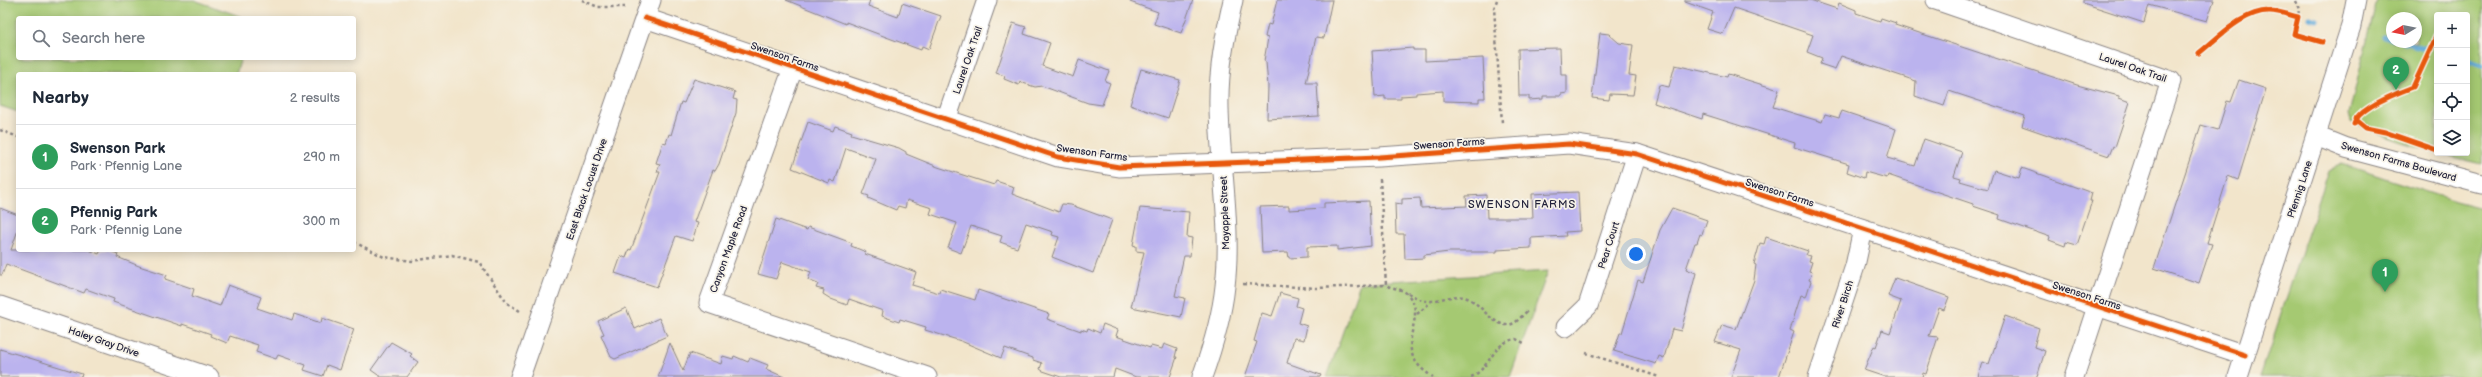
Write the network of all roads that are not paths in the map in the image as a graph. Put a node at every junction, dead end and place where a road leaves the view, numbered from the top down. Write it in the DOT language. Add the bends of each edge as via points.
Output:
graph roads {
  1 [pos="651,0"];
  2 [pos="987,0"];
  3 [pos="1233,0"];
  4 [pos="1936,0"];
  5 [pos="2356,0"];
  6 [pos="645,18"];
  7 [pos="793,68"];
  8 [pos="946,120"];
  9 [pos="2316,136"];
  10 [pos="1637,154"];
  11 [pos="1222,164"];
  12 [pos="2482,184"];
  13 [pos="1863,229"];
  14 [pos="0,306"];
  15 [pos="2096,307"];
  16 [pos="1566,328"];
  17 [pos="2245,356"];
  18 [pos="209,377"];
  19 [pos="520,377"];
  20 [pos="927,377"];
  21 [pos="1202,377"];
  22 [pos="1818,377"];
  23 [pos="2074,377"];
  24 [pos="2238,377"];
  1 -- 6 [label="street, East Black Locust Drive"];
  2 -- 8 [label="street, Laurel Oak Trail"];
  3 -- 11 [label="street, Mayapple Street" via="1222,50 1219,107"];
  4 -- 15 [label="street, Laurel Oak Trail" via="2171,81"];
  5 -- 9 [label="street, Pfennig Lane" via="2351,26"];
  6 -- 7 [label="street, Swenson Farms"];
  6 -- 19 [label="street, East Black Locust Drive"];
  7 -- 8 [label="street, Swenson Farms"];
  7 -- 20 [label="street, Canyon Maple Road" via="709,303"];
  8 -- 11 [label="street, Swenson Farms" via="1058,157 1081,161 1119,167"];
  9 -- 12 [label="street, Swenson Farms Boulevard" via="2353,150"];
  9 -- 17 [label="street, Pfennig Lane"];
  10 -- 11 [label="street, Swenson Farms" via="1569,144 1379,157"];
  10 -- 13 [label="street, Swenson Farms"];
  10 -- 16 [label="street, Pear Court" via="1588,306"];
  11 -- 21 [label="street, Mayapple Street" via="1226,214 1225,286"];
  13 -- 15 [label="street, Swenson Farms"];
  13 -- 22 [label="street, River Birch" via="1854,266"];
  14 -- 18 [label="street, Haley Gray Drive"];
  15 -- 17 [label="street, Swenson Farms"];
  15 -- 23 [label="street"];
  17 -- 24 [label="street, Pfennig Lane"];
}
